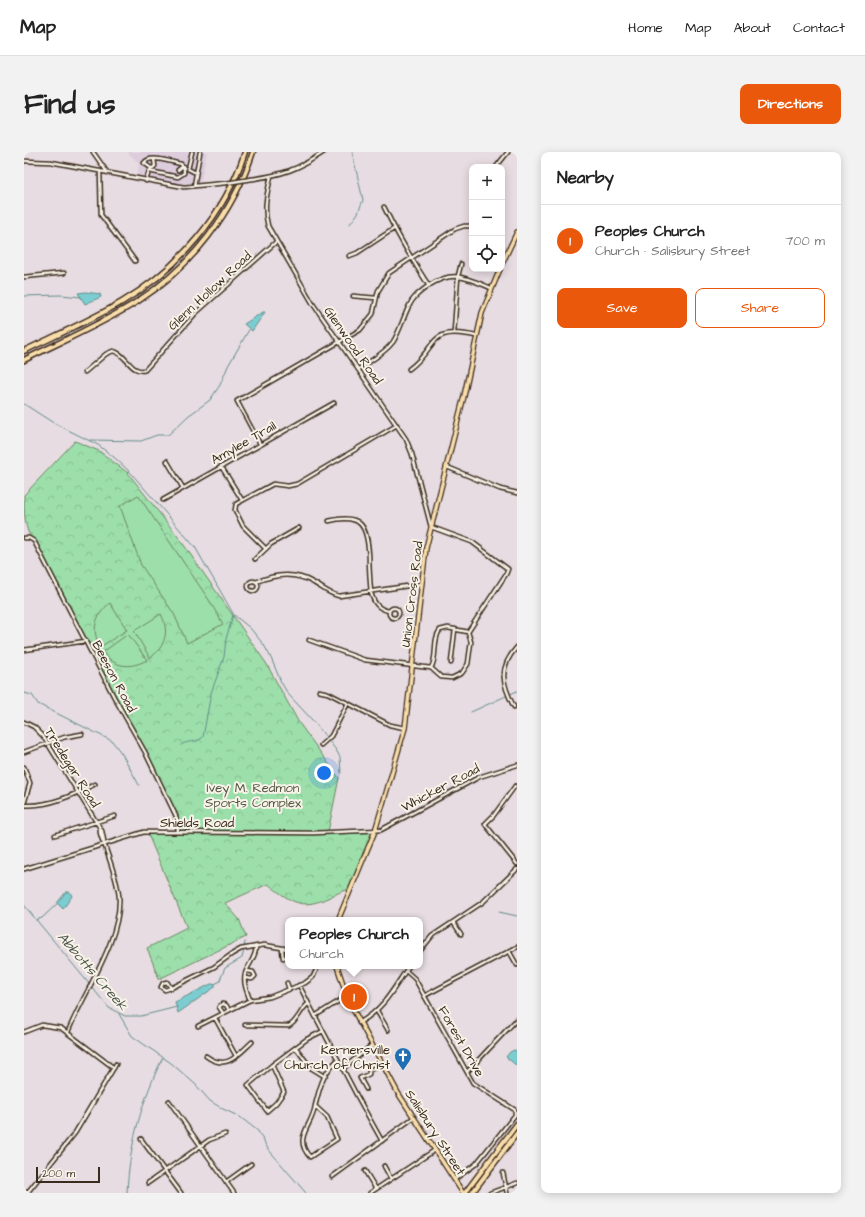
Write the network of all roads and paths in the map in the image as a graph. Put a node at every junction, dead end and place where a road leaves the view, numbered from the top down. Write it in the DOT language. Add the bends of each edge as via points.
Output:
graph roads {
  1 [pos="93,152"];
  2 [pos="192,152"];
  3 [pos="200,152"];
  4 [pos="245,152"];
  5 [pos="253,152"];
  6 [pos="324,152"];
  7 [pos="508,152"];
  8 [pos="153,159"];
  9 [pos="24,161"];
  10 [pos="498,164"];
  11 [pos="183,166"];
  12 [pos="150,169"];
  13 [pos="178,170"];
  14 [pos="100,171"];
  15 [pos="107,172"];
  16 [pos="196,173"];
  17 [pos="270,176"];
  18 [pos="146,181"];
  19 [pos="194,186"];
  20 [pos="384,207"];
  21 [pos="469,226"];
  22 [pos="395,228"];
  23 [pos="517,232"];
  24 [pos="276,242"];
  25 [pos="348,256"];
  26 [pos="506,256"];
  27 [pos="411,258"];
  28 [pos="135,261"];
  29 [pos="461,264"];
  30 [pos="499,272"];
  31 [pos="64,273"];
  32 [pos="458,276"];
  33 [pos="24,277"];
  34 [pos="429,286"];
  35 [pos="491,288"];
  36 [pos="353,296"];
  37 [pos="376,298"];
  38 [pos="454,332"];
  39 [pos="476,336"];
  40 [pos="341,343"];
  41 [pos="24,351"];
  42 [pos="24,360"];
  43 [pos="359,369"];
  44 [pos="409,369"];
  45 [pos="85,372"];
  46 [pos="334,402"];
  47 [pos="397,425"];
  48 [pos="260,444"];
  49 [pos="167,461"];
  50 [pos="221,466"];
  51 [pos="447,466"];
  52 [pos="183,488"];
  53 [pos="517,493"];
  54 [pos="163,500"];
  55 [pos="242,500"];
  56 [pos="329,521"];
  57 [pos="431,527"];
  58 [pos="299,528"];
  59 [pos="24,538"];
  60 [pos="265,548"];
  61 [pos="256,559"];
  62 [pos="256,582"];
  63 [pos="421,584"];
  64 [pos="371,592"];
  65 [pos="389,611"];
  66 [pos="455,630"];
  67 [pos="468,632"];
  68 [pos="309,640"];
  69 [pos="86,641"];
  70 [pos="517,647"];
  71 [pos="24,650"];
  72 [pos="451,663"];
  73 [pos="413,666"];
  74 [pos="431,668"];
  75 [pos="319,691"];
  76 [pos="348,704"];
  77 [pos="514,707"];
  78 [pos="24,722"];
  79 [pos="405,728"];
  80 [pos="82,734"];
  81 [pos="48,744"];
  82 [pos="321,745"];
  83 [pos="24,752"];
  84 [pos="517,765"];
  85 [pos="24,767"];
  86 [pos="95,784"];
  87 [pos="516,786"];
  88 [pos="78,793"];
  89 [pos="24,805"];
  90 [pos="115,816"];
  91 [pos="96,822"];
  92 [pos="178,831"];
  93 [pos="375,831"];
  94 [pos="55,835"];
  95 [pos="104,844"];
  96 [pos="517,864"];
  97 [pos="24,869"];
  98 [pos="517,869"];
  99 [pos="339,917"];
  100 [pos="453,922"];
  101 [pos="461,934"];
  102 [pos="256,947"];
  103 [pos="423,947"];
  104 [pos="517,947"];
  105 [pos="282,949"];
  106 [pos="509,951"];
  107 [pos="285,957"];
  108 [pos="517,965"];
  109 [pos="317,969"];
  110 [pos="339,969"];
  111 [pos="247,971"];
  112 [pos="406,971"];
  113 [pos="245,978"];
  114 [pos="287,983"];
  115 [pos="299,985"];
  116 [pos="171,988"];
  117 [pos="289,989"];
  118 [pos="347,996"];
  119 [pos="424,996"];
  120 [pos="250,1000"];
  121 [pos="308,1004"];
  122 [pos="229,1010"];
  123 [pos="377,1011"];
  124 [pos="223,1013"];
  125 [pos="315,1016"];
  126 [pos="215,1018"];
  127 [pos="517,1019"];
  128 [pos="359,1022"];
  129 [pos="245,1025"];
  130 [pos="198,1026"];
  131 [pos="388,1030"];
  132 [pos="323,1031"];
  133 [pos="24,1032"];
  134 [pos="68,1032"];
  135 [pos="252,1042"];
  136 [pos="372,1045"];
  137 [pos="296,1048"];
  138 [pos="206,1056"];
  139 [pos="236,1056"];
  140 [pos="338,1060"];
  141 [pos="382,1063"];
  142 [pos="116,1064"];
  143 [pos="272,1065"];
  144 [pos="114,1068"];
  145 [pos="345,1068"];
  146 [pos="467,1072"];
  147 [pos="324,1076"];
  148 [pos="366,1089"];
  149 [pos="169,1101"];
  150 [pos="315,1106"];
  151 [pos="413,1118"];
  152 [pos="517,1124"];
  153 [pos="517,1133"];
  154 [pos="225,1134"];
  155 [pos="141,1139"];
  156 [pos="382,1141"];
  157 [pos="200,1146"];
  158 [pos="434,1150"];
  159 [pos="251,1164"];
  160 [pos="384,1166"];
  161 [pos="365,1171"];
  162 [pos="165,1172"];
  163 [pos="503,1173"];
  164 [pos="332,1177"];
  165 [pos="392,1178"];
  166 [pos="455,1179"];
  167 [pos="226,1182"];
  168 [pos="148,1183"];
  169 [pos="517,1183"];
  170 [pos="506,1186"];
  171 [pos="376,1189"];
  172 [pos="27,1193"];
  173 [pos="181,1193"];
  174 [pos="234,1193"];
  175 [pos="370,1193"];
  176 [pos="464,1193"];
  177 [pos="472,1193"];
  178 [pos="490,1193"];
  179 [pos="507,1193"];
  1 -- 15 [label="street"];
  2 -- 16 [label="street" via="188,169"];
  3 -- 16 [label="street"];
  4 -- 41 [label="highway" via="226,197 205,229 180,257 153,281 122,302"];
  5 -- 42 [label="highway" via="233,199 215,228 192,256 167,280 138,301"];
  6 -- 17 [label="street" via="298,168"];
  7 -- 10 [label="street"];
  8 -- 11 [label="street"];
  8 -- 12 [label="street" via="155,166"];
  8 -- 12 [label="street" via="144,163"];
  9 -- 14 [label="street" via="51,162"];
  11 -- 12 [label="street" via="184,173 178,177"];
  11 -- 13 [label="street"];
  12 -- 18 [label="street"];
  14 -- 15 [label="street"];
  14 -- 28 [label="street" via="101,215"];
  15 -- 18 [label="street"];
  16 -- 19 [label="street"];
  17 -- 19 [label="street, bridge"];
  17 -- 24 [label="street, Glenwood Road" via="265,214"];
  18 -- 19 [label="street" via="184,187"];
  20 -- 22 [label="street"];
  21 -- 27 [label="street" via="455,229"];
  22 -- 25 [label="street" via="357,253"];
  22 -- 27 [label="street"];
  23 -- 26 [label="main road"];
  24 -- 40 [label="street, Glenwood Road" via="313,304"];
  24 -- 45 [label="street, Glenn Hollow Road" via="191,318 145,370 136,369 113,351"];
  27 -- 34 [label="street"];
  27 -- 37 [label="street" via="389,273"];
  29 -- 32 [label="street"];
  30 -- 35 [label="main road, Union Cross Road"];
  31 -- 33 [label="street"];
  32 -- 34 [label="street" via="444,277"];
  32 -- 35 [label="street" via="470,278"];
  32 -- 38 [label="street"];
  34 -- 43 [label="street" via="412,299 389,346"];
  35 -- 39 [label="main road, Union Cross Road"];
  36 -- 37 [label="street"];
  37 -- 40 [label="street" via="374,311 368,322"];
  38 -- 39 [label="street"];
  38 -- 44 [label="street" via="436,339 419,361"];
  39 -- 51 [label="main road, Union Cross Road"];
  40 -- 43 [label="street, Glenwood Road"];
  40 -- 48 [label="street" via="237,401"];
  43 -- 47 [label="street, Glenwood Road"];
  46 -- 48 [label="street, Amylee Trail"];
  47 -- 55 [label="street" via="297,484 273,484"];
  47 -- 57 [label="street, Glenwood Road" via="412,454"];
  48 -- 50 [label="street, Amylee Trail"];
  49 -- 52 [label="street"];
  50 -- 52 [label="street, Amylee Trail"];
  50 -- 55 [label="street"];
  51 -- 53 [label="street" via="500,489"];
  51 -- 57 [label="main road, Union Cross Road"];
  52 -- 54 [label="street, Amylee Trail"];
  55 -- 60 [label="street" via="234,507 237,516 247,531"];
  56 -- 64 [label="street" via="350,519 358,522 365,531"];
  57 -- 63 [label="main road, Union Cross Road"];
  57 -- 67 [label="street" via="472,542 508,568"];
  58 -- 60 [label="street"];
  59 -- 69 [label="street, Beeson Road" via="34,541"];
  60 -- 61 [label="street"];
  62 -- 62 [label="street" via="249,583 250,591 257,590"];
  62 -- 64 [label="street" via="275,576 293,575 339,596"];
  63 -- 64 [label="street"];
  63 -- 73 [label="main road, Union Cross Road"];
  64 -- 65 [label="street" via="376,605"];
  65 -- 65 [label="street" via="391,617 398,615 395,608"];
  66 -- 67 [label="street"];
  66 -- 72 [label="street"];
  66 -- 74 [label="street" via="444,628 438,633"];
  67 -- 74 [label="street" via="470,653 468,664 462,673 446,678"];
  68 -- 73 [label="street" via="365,660"];
  69 -- 71 [label="street"];
  69 -- 92 [label="street, Beeson Road" via="163,787 176,816"];
  70 -- 77 [label="street" via="506,663 503,677 507,694"];
  73 -- 74 [label="street"];
  73 -- 79 [label="main road, Union Cross Road"];
  75 -- 76 [label="street"];
  76 -- 79 [label="street" via="390,725"];
  76 -- 82 [label="street" via="331,736"];
  78 -- 81 [label="street, Tredegar Road" via="37,729"];
  79 -- 93 [label="main road, Union Cross Road"];
  80 -- 81 [label="street" via="68,736"];
  81 -- 83 [label="street"];
  81 -- 88 [label="street, Tredegar Road"];
  84 -- 93 [label="street, Whicker Road" via="479,777 388,827"];
  85 -- 89 [label="street" via="30,783"];
  86 -- 88 [label="street"];
  87 -- 96 [label="street" via="485,824"];
  88 -- 89 [label="street" via="42,804"];
  88 -- 91 [label="street, Tredegar Road"];
  90 -- 91 [label="street"];
  91 -- 94 [label="street"];
  91 -- 95 [label="street, Tredegar Road"];
  92 -- 93 [label="street, Shields Road"];
  92 -- 95 [label="street, Shields Road" via="144,832"];
  93 -- 99 [label="main road, Union Cross Road"];
  95 -- 97 [label="street, Shields Road"];
  95 -- 134 [label="street, Tredegar Road" via="119,896 116,927"];
  98 -- 100 [label="street" via="483,902"];
  100 -- 101 [label="street"];
  100 -- 103 [label="street" via="432,936"];
  102 -- 105 [label="street" via="268,945"];
  102 -- 111 [label="street"];
  102 -- 116 [label="street" via="237,950 214,967"];
  104 -- 106 [label="street"];
  105 -- 107 [label="street" via="283,958"];
  106 -- 108 [label="street"];
  106 -- 119 [label="street"];
  109 -- 115 [label="street" via="313,977"];
  110 -- 118 [label="main road"];
  111 -- 113 [label="street"];
  111 -- 113 [label="street" via="253,972 255,976 252,979"];
  112 -- 119 [label="street, Forest Drive" via="413,976"];
  112 -- 123 [label="street"];
  113 -- 120 [label="street"];
  114 -- 117 [label="street"];
  115 -- 117 [label="street"];
  115 -- 121 [label="street"];
  117 -- 120 [label="street" via="270,997"];
  118 -- 125 [label="street"];
  118 -- 128 [label="main road, Salisbury Street"];
  119 -- 146 [label="street, Forest Drive"];
  120 -- 122 [label="street"];
  121 -- 125 [label="street"];
  121 -- 129 [label="street" via="289,1026"];
  122 -- 124 [label="street"];
  122 -- 124 [label="street" via="226,1004 222,1004 219,1007"];
  123 -- 128 [label="street"];
  123 -- 131 [label="street"];
  124 -- 126 [label="street"];
  125 -- 132 [label="street"];
  126 -- 130 [label="street"];
  126 -- 139 [label="street"];
  127 -- 146 [label="street"];
  128 -- 136 [label="main road, Salisbury Street"];
  132 -- 137 [label="street"];
  132 -- 140 [label="street"];
  133 -- 134 [label="street" via="42,1025 61,1028"];
  134 -- 144 [label="street"];
  135 -- 139 [label="street"];
  136 -- 141 [label="main road, Salisbury Street"];
  136 -- 145 [label="street"];
  137 -- 143 [label="street"];
  137 -- 147 [label="street" via="311,1068"];
  138 -- 139 [label="street" via="221,1064"];
  140 -- 147 [label="street" via="328,1068"];
  140 -- 156 [label="street"];
  141 -- 148 [label="street" via="360,1078"];
  141 -- 151 [label="main road, Salisbury Street"];
  142 -- 144 [label="street"];
  143 -- 143 [label="street" via="248,1085 267,1111 284,1092"];
  144 -- 172 [label="street" via="75,1133"];
  146 -- 166 [label="street, Forest Drive" via="478,1087 516,1112 476,1164"];
  147 -- 150 [label="street"];
  149 -- 157 [label="street"];
  150 -- 150 [label="street" via="302,1137 310,1157 337,1139 327,1117"];
  151 -- 156 [label="street"];
  151 -- 158 [label="main road, Salisbury Street"];
  152 -- 176 [label="highway"];
  153 -- 177 [label="highway"];
  154 -- 157 [label="street"];
  155 -- 162 [label="street"];
  156 -- 164 [label="street"];
  157 -- 162 [label="street"];
  157 -- 167 [label="street"];
  158 -- 165 [label="street"];
  158 -- 166 [label="main road, Salisbury Street"];
  159 -- 167 [label="street"];
  160 -- 165 [label="street"];
  161 -- 171 [label="street"];
  162 -- 168 [label="street"];
  162 -- 173 [label="street"];
  163 -- 170 [label="street"];
  165 -- 171 [label="street"];
  166 -- 176 [label="main road, Salisbury Street"];
  167 -- 174 [label="street"];
  169 -- 170 [label="street"];
  170 -- 178 [label="street"];
  170 -- 179 [label="street"];
  171 -- 175 [label="street"];
}
